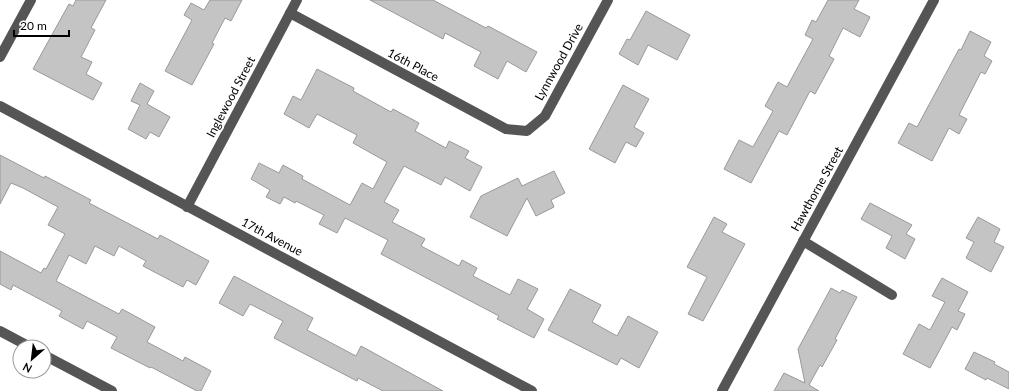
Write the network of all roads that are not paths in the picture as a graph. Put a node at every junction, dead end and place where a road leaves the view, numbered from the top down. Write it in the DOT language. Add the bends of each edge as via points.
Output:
graph roads {
  1 [pos="31,0"];
  2 [pos="297,0"];
  3 [pos="608,0"];
  4 [pos="934,0"];
  5 [pos="290,13"];
  6 [pos="0,57"];
  7 [pos="0,106"];
  8 [pos="527,131"];
  9 [pos="187,207"];
  10 [pos="803,241"];
  11 [pos="892,295"];
  12 [pos="0,331"];
  13 [pos="15,339"];
  14 [pos="52,359"];
  15 [pos="112,391"];
  16 [pos="532,391"];
  17 [pos="722,391"];
  1 -- 6 [label="street"];
  2 -- 5 [label="street, Inglewood Street"];
  3 -- 8 [label="street, Lynnwood Drive" via="545,116"];
  4 -- 10 [label="street, Hawthorne Street"];
  5 -- 8 [label="street, 16th Place" via="506,129"];
  5 -- 9 [label="street, Inglewood Street"];
  7 -- 9 [label="street, 17th Avenue"];
  9 -- 16 [label="street, 17th Avenue"];
  10 -- 11 [label="street"];
  10 -- 17 [label="street, Hawthorne Street"];
  12 -- 13 [label="street"];
  14 -- 15 [label="street"];
}
